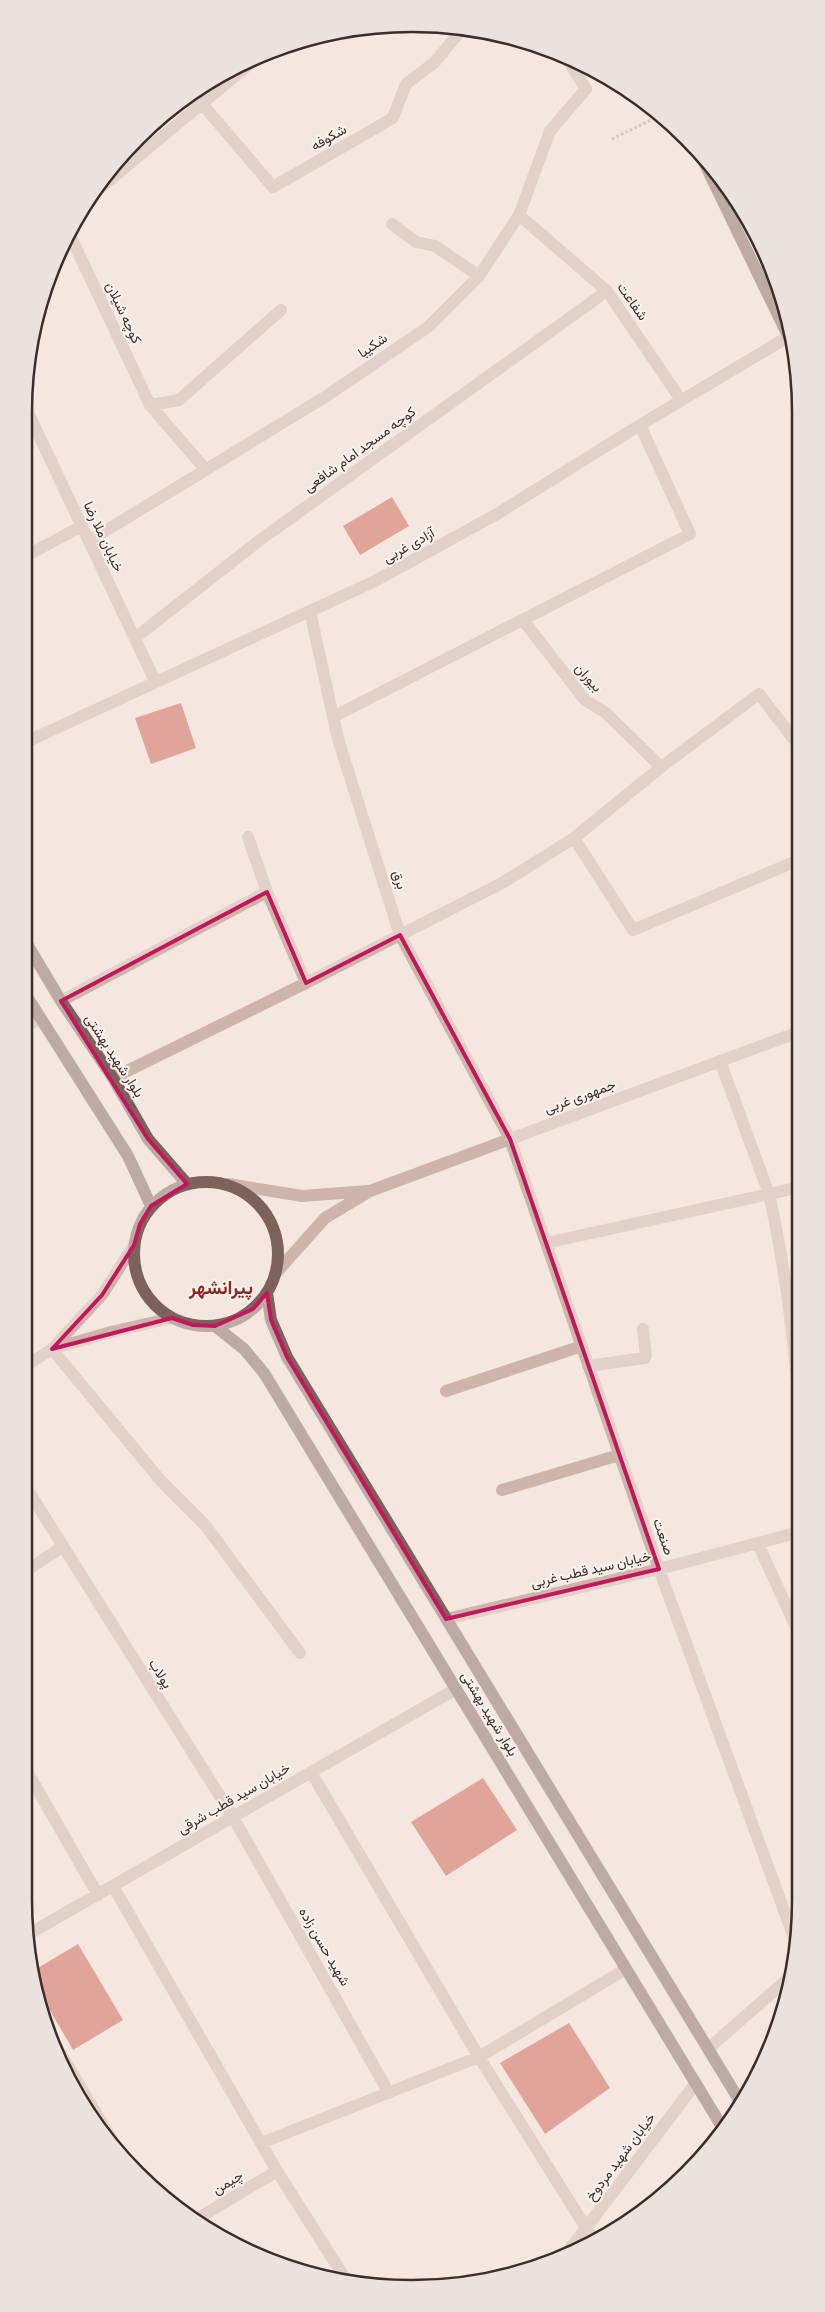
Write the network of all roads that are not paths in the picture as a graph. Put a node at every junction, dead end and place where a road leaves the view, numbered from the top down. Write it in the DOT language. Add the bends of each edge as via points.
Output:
graph roads {
  1 [pos="456,35"];
  2 [pos="573,68"];
  3 [pos="235,77"];
  4 [pos="203,105"];
  5 [pos="115,176"];
  6 [pos="712,178"];
  7 [pos="519,215"];
  8 [pos="392,224"];
  9 [pos="73,242"];
  10 [pos="479,276"];
  11 [pos="607,291"];
  12 [pos="281,310"];
  13 [pos="782,325"];
  14 [pos="786,345"];
  15 [pos="681,400"];
  16 [pos="150,405"];
  17 [pos="32,421"];
  18 [pos="640,425"];
  19 [pos="206,470"];
  20 [pos="82,526"];
  21 [pos="88,541"];
  22 [pos="32,553"];
  23 [pos="310,611"];
  24 [pos="523,620"];
  25 [pos="135,638"];
  26 [pos="155,681"];
  27 [pos="333,717"];
  28 [pos="792,737"];
  29 [pos="32,739"];
  30 [pos="661,767"];
  31 [pos="248,837"];
  32 [pos="574,838"];
  33 [pos="792,863"];
  34 [pos="267,892"];
  35 [pos="400,935"];
  36 [pos="32,952"];
  37 [pos="306,983"];
  38 [pos="61,1001"];
  39 [pos="32,1006"];
  40 [pos="39,1018"];
  41 [pos="32,1022"];
  42 [pos="792,1035"];
  43 [pos="720,1061"];
  44 [pos="113,1078"];
  45 [pos="510,1139"];
  46 [pos="187,1184"];
  47 [pos="228,1184"];
  48 [pos="792,1189"];
  49 [pos="370,1191"];
  50 [pos="769,1194"];
  51 [pos="152,1206"];
  52 [pos="546,1243"];
  53 [pos="134,1245"];
  54 [pos="276,1274"];
  55 [pos="267,1293"];
  56 [pos="792,1310"];
  57 [pos="172,1318"];
  58 [pos="215,1326"];
  59 [pos="643,1329"];
  60 [pos="582,1346"];
  61 [pos="52,1349"];
  62 [pos="32,1362"];
  63 [pos="588,1366"];
  64 [pos="446,1391"];
  65 [pos="619,1455"];
  66 [pos="502,1490"];
  67 [pos="32,1497"];
  68 [pos="792,1534"];
  69 [pos="758,1544"];
  70 [pos="62,1548"];
  71 [pos="32,1567"];
  72 [pos="659,1569"];
  73 [pos="446,1618"];
  74 [pos="792,1618"];
  75 [pos="300,1653"];
  76 [pos="456,1689"];
  77 [pos="311,1772"];
  78 [pos="32,1780"];
  79 [pos="233,1817"];
  80 [pos="113,1886"];
  81 [pos="98,1895"];
  82 [pos="791,1930"];
  83 [pos="34,1931"];
  84 [pos="626,1970"];
  85 [pos="783,1983"];
  86 [pos="708,2049"];
  87 [pos="479,2057"];
  88 [pos="696,2084"];
  89 [pos="389,2093"];
  90 [pos="737,2097"];
  91 [pos="720,2123"];
  92 [pos="261,2143"];
  93 [pos="277,2171"];
  94 [pos="202,2216"];
  95 [pos="586,2227"];
  96 [pos="591,2235"];
  97 [pos="574,2243"];
  98 [pos="341,2273"];
  1 -- 4 [label="street, شکوفه" via="435,62 406,84 393,118 273,187"];
  2 -- 7 [label="street, شکیبا" via="586,89 550,131"];
  3 -- 4 [label="street"];
  4 -- 5 [label="street"];
  6 -- 13 [label="main road"];
  7 -- 10 [label="street, شکیبا"];
  7 -- 11 [label="street, شفاعت"];
  8 -- 10 [label="street" via="416,242 436,246"];
  9 -- 16 [label="street, کوچه شیلان"];
  10 -- 19 [label="street, شکیبا" via="428,327 325,397"];
  11 -- 15 [label="street, شفاعت"];
  11 -- 25 [label="street, کوچه مسجد امام شافعی" via="260,540"];
  12 -- 16 [label="street" via="178,400"];
  14 -- 15 [label="street, آزادی غربی"];
  15 -- 18 [label="street, آزادی غربی"];
  16 -- 19 [label="street, کوچه شیلان"];
  17 -- 20 [label="street, خیابان ملا رضا"];
  18 -- 23 [label="street, آزادی غربی" via="497,514 375,581"];
  18 -- 24 [label="street" via="690,534"];
  19 -- 21 [label="street, شکیبا"];
  20 -- 21 [label="street, خیابان ملا رضا"];
  20 -- 22 [label="street"];
  21 -- 25 [label="street, خیابان ملا رضا"];
  23 -- 26 [label="street, آزادی غربی"];
  23 -- 27 [label="street, برق"];
  24 -- 27 [label="street"];
  24 -- 30 [label="street, بیوران" via="585,700 606,713"];
  25 -- 26 [label="street, خیابان ملا رضا"];
  26 -- 29 [label="street, آزادی غربی"];
  27 -- 35 [label="street, برق"];
  28 -- 30 [label="street" via="759,694"];
  30 -- 32 [label="street"];
  31 -- 34 [label="street"];
  32 -- 33 [label="street" via="633,930"];
  32 -- 35 [label="street" via="504,882"];
  34 -- 37 [label="street"];
  34 -- 38 [label="street"];
  35 -- 37 [label="street"];
  35 -- 45 [label="street, برق"];
  36 -- 38 [label="main road, بلوار شهید بهشتی"];
  37 -- 44 [label="street"];
  38 -- 44 [label="main road, بلوار شهید بهشتی"];
  39 -- 40 [label="main road"];
  40 -- 41 [label="street"];
  40 -- 51 [label="main road" via="128,1156"];
  42 -- 43 [label="street, جمهوری غربی"];
  43 -- 45 [label="street, جمهوری غربی"];
  43 -- 50 [label="street"];
  44 -- 46 [label="main road, بلوار شهید بهشتی" via="148,1139"];
  45 -- 49 [label="street, جمهوری غربی"];
  45 -- 52 [label="street, صنعت"];
  46 -- 47 [label="main road" via="207,1181"];
  46 -- 51 [label="main road" via="168,1192"];
  47 -- 49 [label="street" via="302,1196"];
  47 -- 54 [label="main road" via="252,1198 270,1220 277,1237"];
  48 -- 50 [label="street"];
  49 -- 54 [label="street" via="325,1218"];
  50 -- 52 [label="street"];
  50 -- 56 [label="street"];
  51 -- 53 [label="main road" via="140,1224"];
  52 -- 60 [label="street, صنعت"];
  53 -- 57 [label="main road" via="135,1267 142,1287 154,1305"];
  53 -- 61 [label="street" via="102,1294"];
  54 -- 55 [label="main road"];
  55 -- 58 [label="main road" via="253,1309 235,1320"];
  55 -- 73 [label="main road, بلوار شهید بهشتی" via="271,1320 287,1357"];
  57 -- 58 [label="main road" via="193,1325"];
  57 -- 61 [label="street"];
  58 -- 76 [label="main road, بلوار شهید بهشتی" via="244,1349 264,1373"];
  59 -- 63 [label="street" via="645,1358"];
  60 -- 63 [label="street, صنعت"];
  60 -- 64 [label="street"];
  61 -- 62 [label="street"];
  61 -- 75 [label="street" via="161,1481 205,1525"];
  63 -- 65 [label="street, صنعت"];
  65 -- 66 [label="street"];
  65 -- 72 [label="street, صنعت"];
  67 -- 70 [label="street, پولاب"];
  68 -- 69 [label="street, خیابان سید قطب غربی"];
  69 -- 72 [label="street, خیابان سید قطب غربی"];
  69 -- 74 [label="street"];
  70 -- 71 [label="street"];
  70 -- 79 [label="street, پولاب"];
  72 -- 73 [label="street, خیابان سید قطب غربی"];
  72 -- 82 [label="street, صنعت"];
  73 -- 86 [label="main road, بلوار شهید بهشتی"];
  76 -- 77 [label="street, خیابان سید قطب شرقی"];
  76 -- 84 [label="main road, بلوار شهید بهشتی"];
  77 -- 79 [label="street, خیابان سید قطب شرقی"];
  77 -- 87 [label="street"];
  78 -- 81 [label="street"];
  79 -- 80 [label="street, خیابان سید قطب شرقی"];
  79 -- 89 [label="street, شهید حسن زاده"];
  80 -- 81 [label="street, خیابان سید قطب شرقی"];
  80 -- 92 [label="street"];
  81 -- 83 [label="street, خیابان سید قطب شرقی"];
  84 -- 87 [label="street"];
  84 -- 88 [label="main road, بلوار شهید بهشتی"];
  85 -- 86 [label="street"];
  86 -- 90 [label="main road, بلوار شهید بهشتی"];
  87 -- 89 [label="street"];
  87 -- 95 [label="street"];
  88 -- 91 [label="main road, بلوار شهید بهشتی"];
  88 -- 95 [label="street, خیابان شهید مردوخ"];
  89 -- 92 [label="street"];
  92 -- 93 [label="street"];
  93 -- 94 [label="street, چیمن"];
  93 -- 98 [label="street"];
  95 -- 96 [label="street"];
  95 -- 97 [label="street, خیابان شهید مردوخ"];
}
